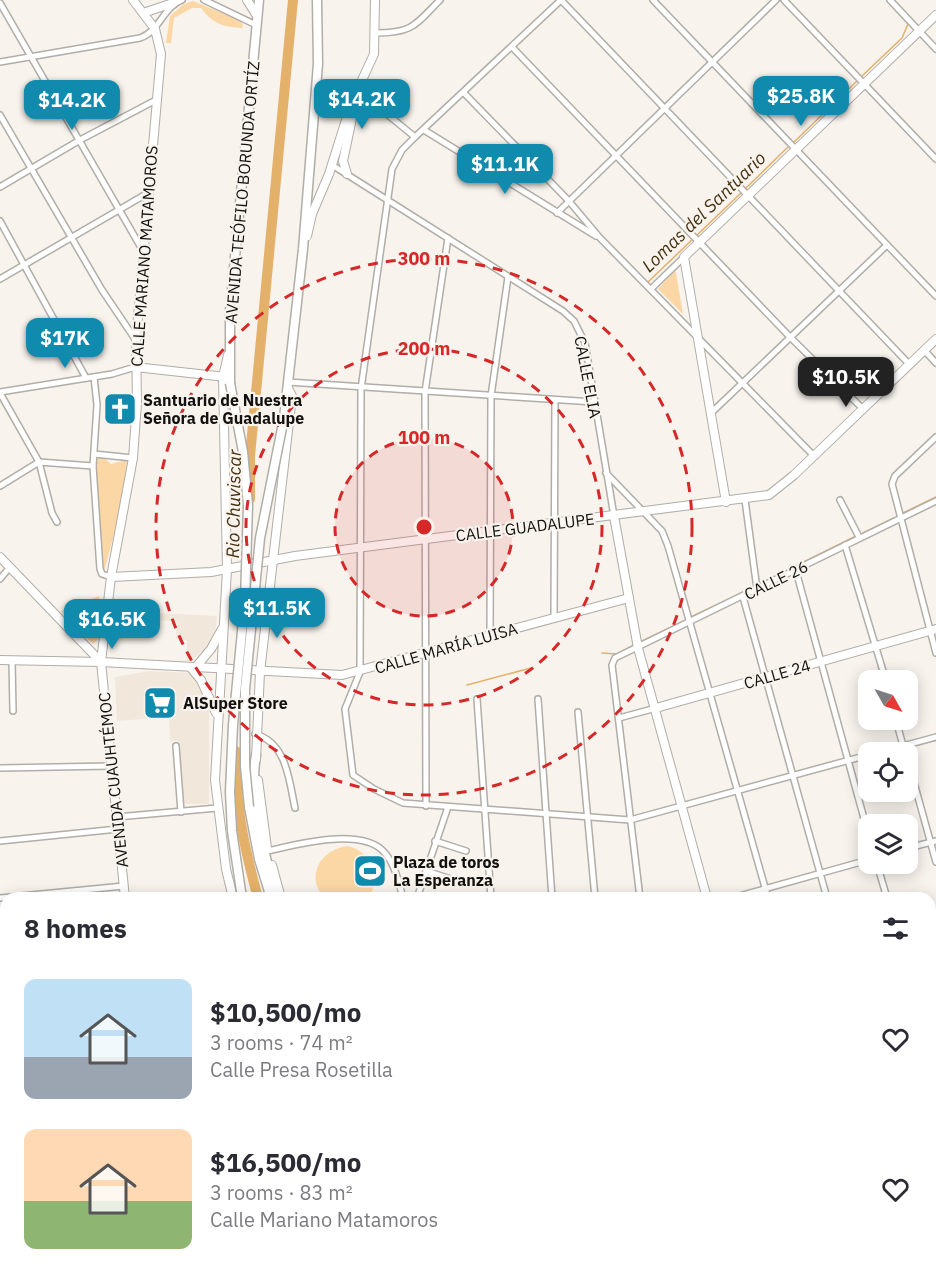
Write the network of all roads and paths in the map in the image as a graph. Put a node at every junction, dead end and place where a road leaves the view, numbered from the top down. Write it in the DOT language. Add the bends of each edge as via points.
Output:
graph roads {
  1 [pos="133,0"];
  2 [pos="182,0"];
  3 [pos="204,0"];
  4 [pos="248,0"];
  5 [pos="259,0"];
  6 [pos="317,0"];
  7 [pos="375,0"];
  8 [pos="441,0"];
  9 [pos="561,0"];
  10 [pos="653,0"];
  11 [pos="776,0"];
  12 [pos="784,0"];
  13 [pos="890,0"];
  14 [pos="0,3"];
  15 [pos="172,3"];
  16 [pos="143,13"];
  17 [pos="936,15"];
  18 [pos="257,21"];
  19 [pos="155,29"];
  20 [pos="919,31"];
  21 [pos="376,33"];
  22 [pos="512,47"];
  23 [pos="936,49"];
  24 [pos="31,56"];
  25 [pos="0,62"];
  26 [pos="712,62"];
  27 [pos="864,84"];
  28 [pos="357,90"];
  29 [pos="464,93"];
  30 [pos="156,100"];
  31 [pos="663,109"];
  32 [pos="0,115"];
  33 [pos="388,116"];
  34 [pos="424,130"];
  35 [pos="415,137"];
  36 [pos="80,140"];
  37 [pos="517,147"];
  38 [pos="795,150"];
  39 [pos="616,154"];
  40 [pos="936,159"];
  41 [pos="332,165"];
  42 [pos="31,169"];
  43 [pos="492,173"];
  44 [pos="347,174"];
  45 [pos="0,187"];
  46 [pos="148,193"];
  47 [pos="747,197"];
  48 [pos="386,199"];
  49 [pos="568,200"];
  50 [pos="119,209"];
  51 [pos="557,213"];
  52 [pos="0,222"];
  53 [pos="71,238"];
  54 [pos="448,238"];
  55 [pos="600,238"];
  56 [pos="700,242"];
  57 [pos="887,245"];
  58 [pos="143,253"];
  59 [pos="684,257"];
  60 [pos="24,265"];
  61 [pos="508,277"];
  62 [pos="0,279"];
  63 [pos="652,288"];
  64 [pos="838,290"];
  65 [pos="936,296"];
  66 [pos="297,302"];
  67 [pos="697,335"];
  68 [pos="790,337"];
  69 [pos="936,339"];
  70 [pos="136,340"];
  71 [pos="924,350"];
  72 [pos="936,363"];
  73 [pos="909,364"];
  74 [pos="135,367"];
  75 [pos="94,377"];
  76 [pos="86,378"];
  77 [pos="227,379"];
  78 [pos="743,382"];
  79 [pos="288,385"];
  80 [pos="361,389"];
  81 [pos="0,392"];
  82 [pos="425,392"];
  83 [pos="491,396"];
  84 [pos="555,400"];
  85 [pos="594,402"];
  86 [pos="863,409"];
  87 [pos="710,414"];
  88 [pos="936,437"];
  89 [pos="94,454"];
  90 [pos="814,456"];
  91 [pos="133,458"];
  92 [pos="39,462"];
  93 [pos="93,465"];
  94 [pos="605,472"];
  95 [pos="0,486"];
  96 [pos="745,500"];
  97 [pos="840,500"];
  98 [pos="936,501"];
  99 [pos="726,502"];
  100 [pos="644,512"];
  101 [pos="614,516"];
  102 [pos="900,519"];
  103 [pos="57,522"];
  104 [pos="554,523"];
  105 [pos="490,531"];
  106 [pos="859,537"];
  107 [pos="425,539"];
  108 [pos="845,545"];
  109 [pos="362,547"];
  110 [pos="0,557"];
  111 [pos="274,560"];
  112 [pos="10,567"];
  113 [pos="227,570"];
  114 [pos="796,571"];
  115 [pos="106,575"];
  116 [pos="0,579"];
  117 [pos="757,589"];
  118 [pos="743,597"];
  119 [pos="628,598"];
  120 [pos="554,618"];
  121 [pos="690,622"];
  122 [pos="224,625"];
  123 [pos="933,630"];
  124 [pos="490,635"];
  125 [pos="876,646"];
  126 [pos="638,648"];
  127 [pos="426,653"];
  128 [pos="936,654"];
  129 [pos="0,660"];
  130 [pos="12,660"];
  131 [pos="822,661"];
  132 [pos="101,662"];
  133 [pos="193,668"];
  134 [pos="222,670"];
  135 [pos="883,670"];
  136 [pos="259,672"];
  137 [pos="360,672"];
  138 [pos="766,677"];
  139 [pos="711,692"];
  140 [pos="477,699"];
  141 [pos="538,699"];
  142 [pos="656,708"];
  143 [pos="13,711"];
  144 [pos="578,712"];
  145 [pos="218,718"];
  146 [pos="619,718"];
  147 [pos="255,734"];
  148 [pos="936,737"];
  149 [pos="918,742"];
  150 [pos="176,747"];
  151 [pos="256,754"];
  152 [pos="858,759"];
  153 [pos="849,761"];
  154 [pos="111,766"];
  155 [pos="0,768"];
  156 [pos="793,775"];
  157 [pos="738,790"];
  158 [pos="918,793"];
  159 [pos="426,806"];
  160 [pos="682,806"];
  161 [pos="448,807"];
  162 [pos="217,808"];
  163 [pos="295,808"];
  164 [pos="483,810"];
  165 [pos="181,812"];
  166 [pos="863,814"];
  167 [pos="546,815"];
  168 [pos="117,817"];
  169 [pos="586,818"];
  170 [pos="630,820"];
  171 [pos="118,829"];
  172 [pos="0,841"];
  173 [pos="435,841"];
  174 [pos="933,841"];
  175 [pos="918,846"];
  176 [pos="268,851"];
  177 [pos="466,851"];
  178 [pos="936,862"];
  179 [pos="858,863"];
  180 [pos="426,871"];
  181 [pos="820,874"];
  182 [pos="880,874"];
  183 [pos="454,880"];
  184 [pos="124,886"];
  185 [pos="765,888"];
  186 [pos="62,892"];
  187 [pos="124,892"];
  188 [pos="232,892"];
  189 [pos="241,892"];
  190 [pos="269,892"];
  191 [pos="275,892"];
  192 [pos="279,892"];
  193 [pos="401,892"];
  194 [pos="419,892"];
  195 [pos="490,892"];
  196 [pos="552,892"];
  197 [pos="594,892"];
  198 [pos="639,892"];
  199 [pos="705,892"];
  200 [pos="752,892"];
  201 [pos="766,892"];
  202 [pos="825,892"];
  203 [pos="885,892"];
  1 -- 16 [label="street"];
  2 -- 15 [label="street"];
  3 -- 18 [label="street"];
  4 -- 18 [label="street"];
  5 -- 18 [label="main road, AVENIDA TEÓFILO BORUNDA ORTÍZ"];
  6 -- 66 [label="main road" via="318,64"];
  7 -- 21 [label="street"];
  8 -- 21 [label="street" via="410,29"];
  9 -- 22 [label="street"];
  9 -- 31 [label="street"];
  10 -- 26 [label="street"];
  11 -- 26 [label="street"];
  12 -- 27 [label="street"];
  13 -- 20 [label="street"];
  14 -- 24 [label="street"];
  15 -- 16 [label="street"];
  15 -- 19 [label="street"];
  16 -- 19 [label="street"];
  17 -- 20 [label="street"];
  18 -- 77 [label="main road, AVENIDA TEÓFILO BORUNDA ORTÍZ"];
  19 -- 24 [label="street" via="140,38"];
  19 -- 30 [label="street, CALLE MARIANO MATAMOROS" via="161,54"];
  20 -- 23 [label="street"];
  20 -- 27 [label="street"];
  21 -- 28 [label="street" via="374,54"];
  22 -- 29 [label="street"];
  22 -- 39 [label="street"];
  24 -- 25 [label="street"];
  24 -- 36 [label="street"];
  26 -- 31 [label="street"];
  26 -- 38 [label="street"];
  27 -- 38 [label="street"];
  27 -- 40 [label="street"];
  28 -- 41 [label="street"];
  28 -- 44 [label="street" via="343,161"];
  29 -- 34 [label="street"];
  29 -- 37 [label="street"];
  30 -- 36 [label="street"];
  30 -- 46 [label="street, CALLE MARIANO MATAMOROS"];
  31 -- 39 [label="street"];
  31 -- 47 [label="street"];
  32 -- 42 [label="street"];
  33 -- 35 [label="street"];
  34 -- 35 [label="street"];
  34 -- 43 [label="street"];
  35 -- 48 [label="street" via="396,159"];
  36 -- 42 [label="street"];
  36 -- 50 [label="street"];
  37 -- 43 [label="street"];
  37 -- 49 [label="street"];
  38 -- 47 [label="street"];
  38 -- 57 [label="street"];
  39 -- 49 [label="street"];
  39 -- 56 [label="street"];
  41 -- 44 [label="street, CALLE ELIA"];
  41 -- 66 [label="street" via="312,214"];
  42 -- 45 [label="street"];
  42 -- 53 [label="street"];
  43 -- 51 [label="street"];
  44 -- 48 [label="street, CALLE ELIA"];
  46 -- 50 [label="street"];
  46 -- 58 [label="street, CALLE MARIANO MATAMOROS"];
  47 -- 56 [label="street"];
  47 -- 64 [label="street"];
  48 -- 54 [label="street, CALLE ELIA"];
  48 -- 80 [label="street"];
  49 -- 51 [label="street"];
  49 -- 55 [label="street"];
  50 -- 53 [label="street"];
  50 -- 58 [label="street"];
  51 -- 55 [label="street"];
  52 -- 60 [label="street"];
  53 -- 60 [label="street"];
  53 -- 70 [label="street"];
  54 -- 61 [label="street, CALLE ELIA"];
  54 -- 82 [label="street"];
  55 -- 63 [label="street"];
  56 -- 59 [label="street"];
  56 -- 68 [label="street"];
  57 -- 64 [label="street"];
  57 -- 65 [label="street"];
  58 -- 70 [label="street, CALLE MARIANO MATAMOROS"];
  59 -- 63 [label="street"];
  59 -- 67 [label="street"];
  60 -- 62 [label="street"];
  60 -- 76 [label="street"];
  61 -- 83 [label="street"];
  61 -- 85 [label="street, CALLE ELIA" via="574,321 585,343"];
  63 -- 67 [label="street"];
  64 -- 68 [label="street"];
  64 -- 73 [label="street"];
  66 -- 79 [label="main road"];
  67 -- 78 [label="street"];
  67 -- 87 [label="street"];
  68 -- 78 [label="street"];
  68 -- 86 [label="street"];
  69 -- 71 [label="street"];
  70 -- 74 [label="street, CALLE MARIANO MATAMOROS"];
  71 -- 72 [label="street"];
  71 -- 73 [label="street"];
  73 -- 86 [label="street"];
  74 -- 75 [label="street"];
  74 -- 77 [label="street"];
  74 -- 91 [label="street, CALLE MARIANO MATAMOROS"];
  75 -- 76 [label="street"];
  75 -- 89 [label="street"];
  76 -- 81 [label="street"];
  77 -- 113 [label="street"];
  77 -- 189 [label="main road, AVENIDA TEÓFILO BORUNDA ORTÍZ, bridge" via="243,452 248,505 230,792"];
  78 -- 87 [label="street"];
  78 -- 90 [label="street"];
  79 -- 80 [label="street"];
  79 -- 111 [label="street" via="292,396"];
  79 -- 190 [label="main road, bridge" via="260,538 245,688 246,784 259,859"];
  80 -- 82 [label="street"];
  80 -- 109 [label="street"];
  81 -- 92 [label="street"];
  82 -- 83 [label="street"];
  82 -- 107 [label="street"];
  83 -- 84 [label="street"];
  83 -- 105 [label="street"];
  84 -- 85 [label="street"];
  84 -- 104 [label="street"];
  85 -- 94 [label="street, CALLE ELIA"];
  86 -- 90 [label="street"];
  87 -- 99 [label="street"];
  88 -- 102 [label="street" via="892,480"];
  89 -- 91 [label="street"];
  89 -- 93 [label="street"];
  90 -- 96 [label="street, CALLE GUADALUPE" via="769,495"];
  91 -- 115 [label="street, CALLE MARIANO MATAMOROS"];
  92 -- 93 [label="street"];
  92 -- 95 [label="street"];
  92 -- 103 [label="street"];
  93 -- 115 [label="street" via="100,569"];
  94 -- 100 [label="street"];
  94 -- 101 [label="street, CALLE ELIA"];
  96 -- 99 [label="street, CALLE GUADALUPE"];
  96 -- 117 [label="street"];
  97 -- 106 [label="street"];
  98 -- 102 [label="street, CALLE 26"];
  99 -- 100 [label="street, CALLE GUADALUPE"];
  100 -- 101 [label="street, CALLE GUADALUPE"];
  100 -- 121 [label="street" via="662,531"];
  101 -- 104 [label="street, CALLE GUADALUPE"];
  101 -- 119 [label="street, CALLE ELIA"];
  102 -- 106 [label="street, CALLE 26"];
  102 -- 123 [label="street"];
  104 -- 105 [label="street, CALLE GUADALUPE"];
  104 -- 120 [label="street"];
  105 -- 107 [label="street, CALLE GUADALUPE"];
  105 -- 124 [label="street"];
  106 -- 108 [label="street, CALLE 26"];
  107 -- 109 [label="street, CALLE GUADALUPE"];
  107 -- 127 [label="street"];
  108 -- 114 [label="street, CALLE 26"];
  108 -- 125 [label="street"];
  109 -- 111 [label="street, CALLE GUADALUPE"];
  109 -- 137 [label="street"];
  110 -- 112 [label="street"];
  111 -- 113 [label="street, CALLE GUADALUPE, bridge"];
  111 -- 136 [label="street"];
  112 -- 116 [label="street"];
  112 -- 132 [label="street"];
  113 -- 115 [label="street, CALLE GUADALUPE"];
  113 -- 122 [label="street"];
  114 -- 117 [label="street, CALLE 26"];
  114 -- 131 [label="street"];
  115 -- 132 [label="street, CALLE MARIANO MATAMOROS"];
  117 -- 118 [label="street, CALLE 26"];
  118 -- 121 [label="street, CALLE 26"];
  118 -- 138 [label="street"];
  119 -- 120 [label="street, CALLE MARÍA LUISA"];
  119 -- 126 [label="street, CALLE ELIA"];
  120 -- 124 [label="street, CALLE MARÍA LUISA"];
  121 -- 126 [label="street, CALLE 26"];
  121 -- 139 [label="street"];
  122 -- 133 [label="street" via="211,649"];
  122 -- 134 [label="street"];
  123 -- 125 [label="street, CALLE 24"];
  123 -- 128 [label="street"];
  124 -- 127 [label="street, CALLE MARÍA LUISA"];
  125 -- 131 [label="street, CALLE 24"];
  125 -- 135 [label="street"];
  126 -- 142 [label="street, CALLE ELIA"];
  126 -- 146 [label="street, CALLE 26" via="615,658 612,665"];
  127 -- 137 [label="street, CALLE MARÍA LUISA"];
  127 -- 159 [label="street"];
  129 -- 130 [label="street, CALLE MARÍA LUISA"];
  130 -- 132 [label="street, CALLE MARÍA LUISA"];
  130 -- 143 [label="street"];
  131 -- 138 [label="street, CALLE 24"];
  131 -- 153 [label="street"];
  132 -- 133 [label="street, CALLE MARÍA LUISA"];
  132 -- 154 [label="street, AVENIDA CUAUHTÉMOC"];
  133 -- 134 [label="street, CALLE MARÍA LUISA"];
  133 -- 145 [label="street"];
  134 -- 136 [label="street, CALLE MARÍA LUISA, bridge"];
  134 -- 145 [label="street"];
  136 -- 137 [label="street, CALLE MARÍA LUISA"];
  136 -- 147 [label="street"];
  137 -- 159 [label="street" via="345,709 353,775 391,799"];
  138 -- 139 [label="street, CALLE 24"];
  138 -- 156 [label="street"];
  139 -- 142 [label="street, CALLE 24"];
  139 -- 157 [label="street"];
  140 -- 164 [label="street"];
  141 -- 167 [label="street"];
  142 -- 146 [label="street, CALLE 24"];
  142 -- 160 [label="street, CALLE ELIA"];
  144 -- 169 [label="street"];
  145 -- 162 [label="street"];
  146 -- 170 [label="street"];
  147 -- 151 [label="street"];
  147 -- 163 [label="street" via="265,737 281,754"];
  148 -- 149 [label="street"];
  150 -- 165 [label="street"];
  151 -- 176 [label="street"];
  151 -- 191 [label="main road" via="253,777 259,827"];
  152 -- 153 [label="street"];
  153 -- 156 [label="street"];
  153 -- 166 [label="street"];
  154 -- 155 [label="street"];
  154 -- 168 [label="street, AVENIDA CUAUHTÉMOC"];
  156 -- 157 [label="street"];
  156 -- 181 [label="street"];
  157 -- 160 [label="street"];
  157 -- 185 [label="street"];
  158 -- 174 [label="street"];
  159 -- 161 [label="street"];
  160 -- 170 [label="street"];
  160 -- 199 [label="street, CALLE ELIA"];
  161 -- 164 [label="street"];
  161 -- 173 [label="street"];
  162 -- 165 [label="street"];
  162 -- 188 [label="street"];
  164 -- 167 [label="street"];
  164 -- 195 [label="street"];
  165 -- 168 [label="street"];
  167 -- 169 [label="street"];
  167 -- 196 [label="street"];
  168 -- 171 [label="street, AVENIDA CUAUHTÉMOC"];
  169 -- 170 [label="street"];
  169 -- 197 [label="street"];
  170 -- 198 [label="street"];
  171 -- 172 [label="street"];
  171 -- 184 [label="street, AVENIDA CUAUHTÉMOC"];
  173 -- 177 [label="street"];
  173 -- 180 [label="street"];
  174 -- 175 [label="street"];
  174 -- 178 [label="street"];
  176 -- 192 [label="street"];
  176 -- 193 [label="street" via="294,844 362,839 376,845 390,861"];
  179 -- 181 [label="street"];
  180 -- 183 [label="street"];
  180 -- 194 [label="street"];
  181 -- 185 [label="street"];
  181 -- 202 [label="street"];
  182 -- 203 [label="street"];
  184 -- 186 [label="street"];
  184 -- 187 [label="street, AVENIDA CUAUHTÉMOC"];
  185 -- 200 [label="street"];
  185 -- 201 [label="street"];
}
